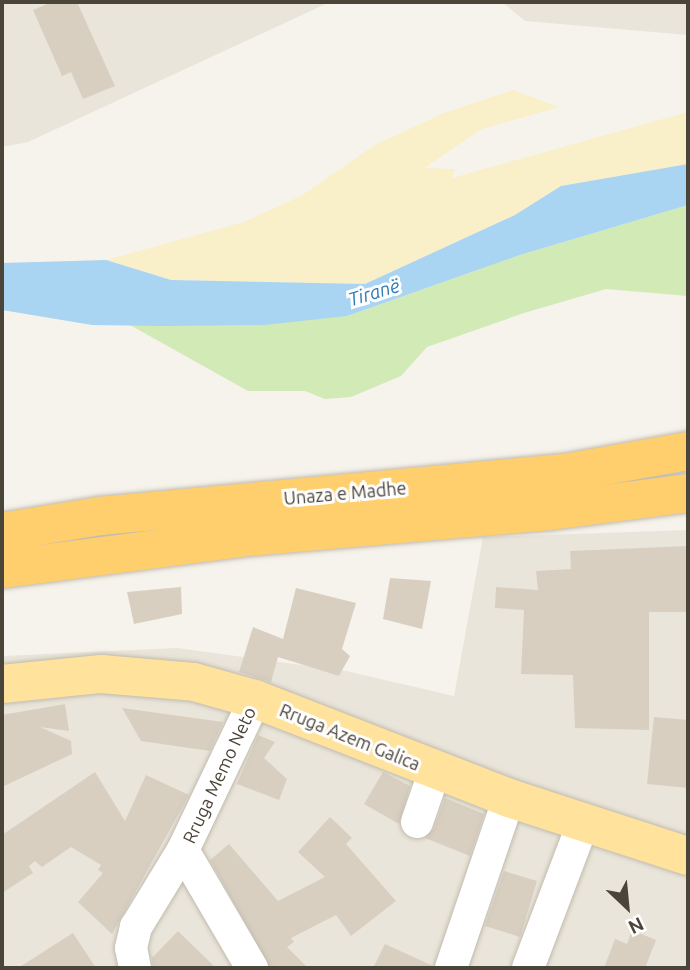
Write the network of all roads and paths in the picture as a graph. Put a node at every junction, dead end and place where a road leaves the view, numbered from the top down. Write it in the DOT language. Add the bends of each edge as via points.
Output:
graph roads {
  1 [pos="688,451"];
  2 [pos="688,493"];
  3 [pos="2,532"];
  4 [pos="2,569"];
  5 [pos="2,684"];
  6 [pos="255,699"];
  7 [pos="435,771"];
  8 [pos="509,798"];
  9 [pos="417,822"];
  10 [pos="583,823"];
  11 [pos="183,850"];
  12 [pos="688,856"];
  13 [pos="135,968"];
  14 [pos="252,968"];
  15 [pos="451,968"];
  16 [pos="528,968"];
  1 -- 3 [label="highway, Unaza e Madhe" via="570,472 100,516"];
  2 -- 4 [label="highway, Unaza e Madhe" via="550,511 247,537"];
  5 -- 6 [label="main road, Rruga Azem Galica" via="102,674 150,675"];
  6 -- 7 [label="main road, Rruga Azem Galica"];
  6 -- 11 [label="street, Rruga Memo Neto"];
  7 -- 8 [label="main road, Rruga Azem Galica"];
  7 -- 9 [label="street"];
  8 -- 10 [label="main road, Rruga Azem Galica"];
  8 -- 15 [label="street"];
  10 -- 12 [label="main road, Rruga Azem Galica"];
  10 -- 16 [label="street"];
  11 -- 13 [label="street, Rruga Memo Neto" via="136,927 131,947"];
  11 -- 14 [label="street, Rruga Memo Neto"];
}
